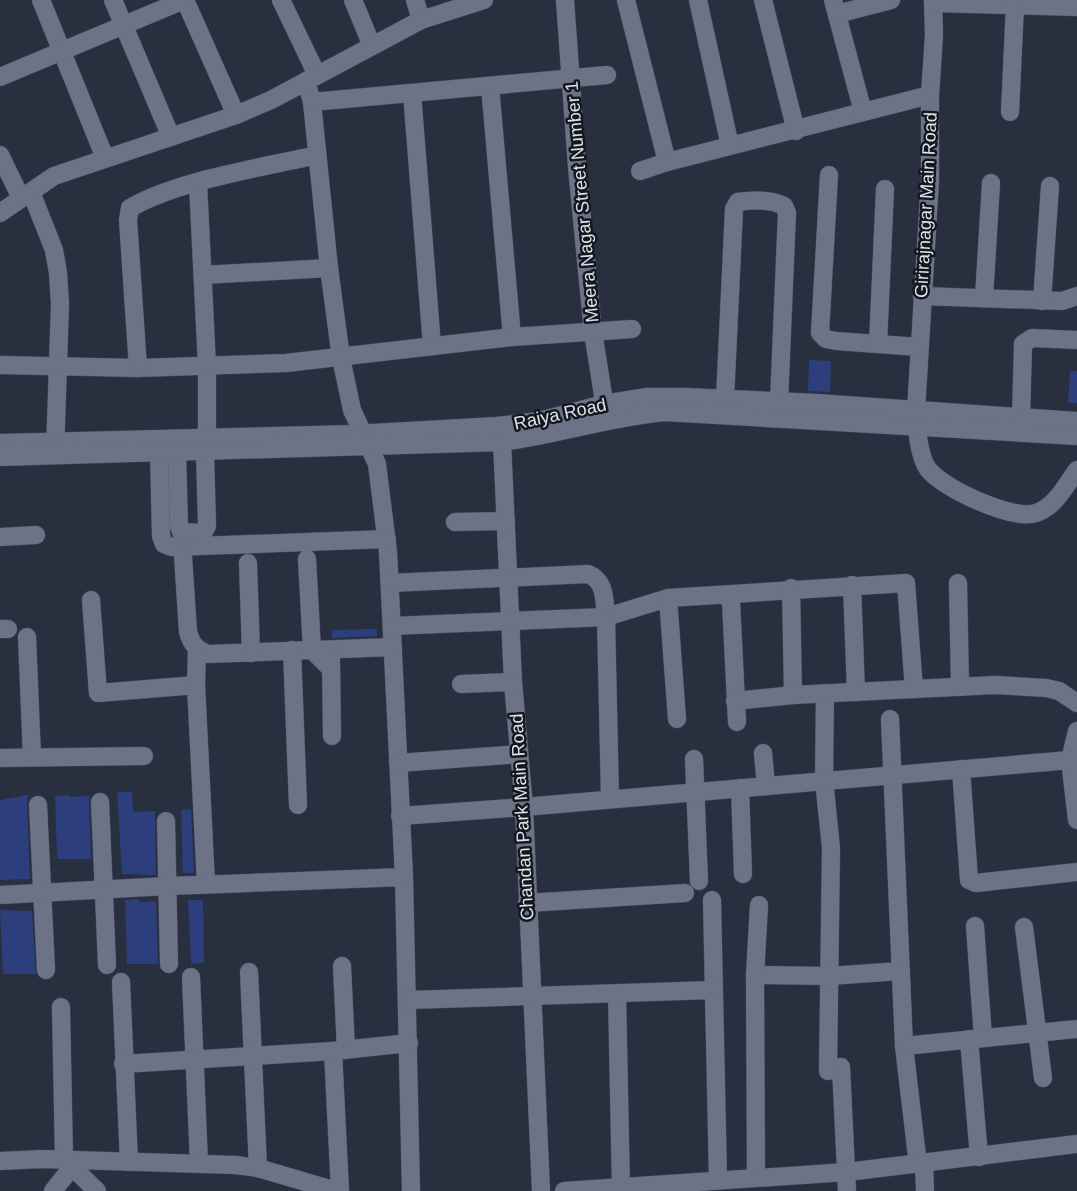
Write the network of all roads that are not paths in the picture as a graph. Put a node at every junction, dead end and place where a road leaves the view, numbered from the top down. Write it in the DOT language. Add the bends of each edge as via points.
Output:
graph roads {
  1 [pos="41,0"];
  2 [pos="113,0"];
  3 [pos="184,0"];
  4 [pos="281,0"];
  5 [pos="353,0"];
  6 [pos="415,0"];
  7 [pos="483,0"];
  8 [pos="565,0"];
  9 [pos="626,0"];
  10 [pos="698,0"];
  11 [pos="763,0"];
  12 [pos="882,1"];
  13 [pos="933,2"];
  14 [pos="1052,3"];
  15 [pos="1015,5"];
  16 [pos="835,7"];
  17 [pos="1077,7"];
  18 [pos="421,20"];
  19 [pos="123,24"];
  20 [pos="372,46"];
  21 [pos="61,51"];
  22 [pos="607,75"];
  23 [pos="0,77"];
  24 [pos="312,78"];
  25 [pos="571,78"];
  26 [pos="490,86"];
  27 [pos="412,93"];
  28 [pos="930,95"];
  29 [pos="312,102"];
  30 [pos="1010,111"];
  31 [pos="863,112"];
  32 [pos="236,114"];
  33 [pos="796,131"];
  34 [pos="171,137"];
  35 [pos="730,146"];
  36 [pos="0,155"];
  37 [pos="317,155"];
  38 [pos="105,158"];
  39 [pos="667,162"];
  40 [pos="640,171"];
  41 [pos="829,175"];
  42 [pos="198,183"];
  43 [pos="991,183"];
  44 [pos="1050,186"];
  45 [pos="885,189"];
  46 [pos="26,195"];
  47 [pos="0,214"];
  48 [pos="329,268"];
  49 [pos="202,275"];
  50 [pos="922,296"];
  51 [pos="1077,296"];
  52 [pos="984,298"];
  53 [pos="1042,300"];
  54 [pos="632,329"];
  55 [pos="593,332"];
  56 [pos="512,337"];
  57 [pos="1077,340"];
  58 [pos="878,344"];
  59 [pos="432,346"];
  60 [pos="919,347"];
  61 [pos="341,358"];
  62 [pos="0,365"];
  63 [pos="206,366"];
  64 [pos="58,367"];
  65 [pos="138,368"];
  66 [pos="725,399"];
  67 [pos="779,402"];
  68 [pos="605,412"];
  69 [pos="916,419"];
  70 [pos="1021,419"];
  71 [pos="1077,421"];
  72 [pos="1077,436"];
  73 [pos="367,440"];
  74 [pos="502,442"];
  75 [pos="0,443"];
  76 [pos="206,445"];
  77 [pos="55,448"];
  78 [pos="168,453"];
  79 [pos="0,457"];
  80 [pos="1077,470"];
  81 [pos="506,521"];
  82 [pos="455,522"];
  83 [pos="36,535"];
  84 [pos="0,537"];
  85 [pos="387,538"];
  86 [pos="183,556"];
  87 [pos="307,559"];
  88 [pos="248,563"];
  89 [pos="509,576"];
  90 [pos="390,583"];
  91 [pos="958,583"];
  92 [pos="852,585"];
  93 [pos="791,588"];
  94 [pos="722,595"];
  95 [pos="668,598"];
  96 [pos="91,600"];
  97 [pos="606,617"];
  98 [pos="512,623"];
  99 [pos="27,637"];
  100 [pos="393,638"];
  101 [pos="331,649"];
  102 [pos="197,650"];
  103 [pos="292,650"];
  104 [pos="312,650"];
  105 [pos="251,653"];
  106 [pos="331,669"];
  107 [pos="513,682"];
  108 [pos="460,684"];
  109 [pos="196,685"];
  110 [pos="960,687"];
  111 [pos="914,689"];
  112 [pos="856,692"];
  113 [pos="825,693"];
  114 [pos="793,695"];
  115 [pos="735,701"];
  116 [pos="1077,703"];
  117 [pos="677,719"];
  118 [pos="890,719"];
  119 [pos="737,722"];
  120 [pos="1077,731"];
  121 [pos="332,736"];
  122 [pos="763,753"];
  123 [pos="519,754"];
  124 [pos="144,756"];
  125 [pos="32,757"];
  126 [pos="0,758"];
  127 [pos="694,759"];
  128 [pos="1070,760"];
  129 [pos="398,762"];
  130 [pos="961,769"];
  131 [pos="894,775"];
  132 [pos="824,780"];
  133 [pos="766,786"];
  134 [pos="740,788"];
  135 [pos="695,792"];
  136 [pos="610,799"];
  137 [pos="100,802"];
  138 [pos="38,805"];
  139 [pos="299,805"];
  140 [pos="524,807"];
  141 [pos="400,816"];
  142 [pos="1077,820"];
  143 [pos="166,821"];
  144 [pos="1077,872"];
  145 [pos="743,874"];
  146 [pos="404,877"];
  147 [pos="699,881"];
  148 [pos="206,884"];
  149 [pos="168,886"];
  150 [pos="104,889"];
  151 [pos="43,892"];
  152 [pos="685,893"];
  153 [pos="0,895"];
  154 [pos="712,900"];
  155 [pos="527,903"];
  156 [pos="759,905"];
  157 [pos="975,926"];
  158 [pos="1024,927"];
  159 [pos="169,964"];
  160 [pos="107,965"];
  161 [pos="342,967"];
  162 [pos="46,970"];
  163 [pos="901,971"];
  164 [pos="249,972"];
  165 [pos="755,975"];
  166 [pos="829,976"];
  167 [pos="191,977"];
  168 [pos="121,982"];
  169 [pos="713,990"];
  170 [pos="617,993"];
  171 [pos="533,996"];
  172 [pos="408,1000"];
  173 [pos="61,1007"];
  174 [pos="1077,1029"];
  175 [pos="1037,1032"];
  176 [pos="976,1039"];
  177 [pos="409,1043"];
  178 [pos="904,1046"];
  179 [pos="340,1050"];
  180 [pos="253,1056"];
  181 [pos="196,1060"];
  182 [pos="123,1064"];
  183 [pos="1043,1078"];
  184 [pos="1077,1144"];
  185 [pos="979,1157"];
  186 [pos="0,1161"];
  187 [pos="129,1162"];
  188 [pos="68,1163"];
  189 [pos="199,1163"];
  190 [pos="921,1164"];
  191 [pos="258,1168"];
  192 [pos="847,1172"];
  193 [pos="761,1182"];
  194 [pos="711,1183"];
  195 [pos="288,1185"];
  196 [pos="621,1190"];
  197 [pos="53,1191"];
  198 [pos="97,1191"];
  199 [pos="338,1191"];
  200 [pos="411,1191"];
  201 [pos="541,1191"];
  202 [pos="564,1191"];
  203 [pos="847,1191"];
  204 [pos="925,1191"];
  1 -- 21 [label="street"];
  2 -- 19 [label="street"];
  3 -- 19 [label="street"];
  3 -- 32 [label="street"];
  4 -- 24 [label="street"];
  5 -- 20 [label="street"];
  6 -- 18 [label="street"];
  7 -- 18 [label="street"];
  8 -- 25 [label="street, Meera Nagar Street Number 1"];
  9 -- 39 [label="street"];
  10 -- 35 [label="street"];
  11 -- 33 [label="street"];
  12 -- 16 [label="street"];
  13 -- 15 [label="street"];
  13 -- 28 [label="street, Girirajnagar Main Road"];
  14 -- 15 [label="street"];
  14 -- 17 [label="street"];
  15 -- 30 [label="street"];
  16 -- 31 [label="street"];
  18 -- 20 [label="street"];
  19 -- 21 [label="street"];
  19 -- 34 [label="street"];
  20 -- 24 [label="street"];
  21 -- 23 [label="street"];
  21 -- 38 [label="street"];
  22 -- 25 [label="street"];
  24 -- 29 [label="street"];
  24 -- 32 [label="street"];
  25 -- 26 [label="street"];
  25 -- 55 [label="street, Meera Nagar Street Number 1"];
  26 -- 27 [label="street"];
  26 -- 56 [label="street"];
  27 -- 29 [label="street"];
  27 -- 59 [label="street"];
  28 -- 31 [label="street"];
  28 -- 50 [label="street, Girirajnagar Main Road"];
  29 -- 37 [label="street"];
  31 -- 33 [label="street"];
  32 -- 34 [label="street"];
  33 -- 35 [label="street"];
  34 -- 38 [label="street"];
  35 -- 39 [label="street"];
  36 -- 46 [label="street"];
  37 -- 42 [label="street"];
  37 -- 48 [label="street"];
  38 -- 46 [label="street" via="54,176"];
  39 -- 40 [label="street"];
  41 -- 58 [label="street" via="820,333 836,341"];
  42 -- 49 [label="street"];
  42 -- 65 [label="street" via="130,208"];
  43 -- 52 [label="street"];
  44 -- 53 [label="street"];
  45 -- 58 [label="street"];
  46 -- 47 [label="street"];
  46 -- 64 [label="street" via="48,231 58,273"];
  48 -- 49 [label="street"];
  48 -- 61 [label="street"];
  49 -- 63 [label="street"];
  50 -- 52 [label="street"];
  50 -- 60 [label="street, Girirajnagar Main Road"];
  51 -- 53 [label="street" via="1062,302"];
  52 -- 53 [label="street"];
  54 -- 55 [label="street"];
  55 -- 56 [label="street"];
  55 -- 68 [label="street, Meera Nagar Street Number 1"];
  56 -- 59 [label="street"];
  57 -- 70 [label="street" via="1032,338 1023,344"];
  58 -- 60 [label="street"];
  59 -- 61 [label="street"];
  60 -- 69 [label="street, Girirajnagar Main Road"];
  61 -- 63 [label="street"];
  61 -- 73 [label="street" via="352,410"];
  62 -- 64 [label="street"];
  63 -- 65 [label="street"];
  63 -- 76 [label="street"];
  64 -- 65 [label="street"];
  64 -- 77 [label="street"];
  66 -- 67 [label="street, Raiya Road"];
  66 -- 67 [label="street" via="734,209 744,201 778,202 787,213"];
  66 -- 68 [label="street, Raiya Road" via="647,397"];
  67 -- 69 [label="street, Raiya Road"];
  68 -- 69 [label="street, Raiya Road"];
  68 -- 73 [label="street, Raiya Road"];
  68 -- 74 [label="street, Raiya Road" via="555,434"];
  69 -- 70 [label="street, Raiya Road"];
  69 -- 72 [label="street, Raiya Road"];
  69 -- 80 [label="street, Girirajnagar Main Road" via="928,470 991,508 1036,514 1054,501"];
  70 -- 71 [label="street, Raiya Road"];
  73 -- 74 [label="street, Raiya Road"];
  73 -- 76 [label="street, Raiya Road"];
  73 -- 85 [label="street" via="379,474"];
  74 -- 81 [label="street, Chandan Park Main Road"];
  75 -- 77 [label="street, Raiya Road"];
  76 -- 77 [label="street, Raiya Road"];
  76 -- 78 [label="street, Raiya Road"];
  76 -- 78 [label="street" via="207,526 202,533 181,532"];
  77 -- 78 [label="street, Raiya Road"];
  77 -- 79 [label="street, Raiya Road"];
  78 -- 85 [label="street" via="164,544"];
  81 -- 82 [label="street"];
  81 -- 89 [label="street, Chandan Park Main Road"];
  83 -- 84 [label="street"];
  85 -- 90 [label="street"];
  86 -- 102 [label="street" via="188,632"];
  87 -- 104 [label="street"];
  88 -- 105 [label="street"];
  89 -- 90 [label="street"];
  89 -- 97 [label="street" via="588,574 602,585"];
  89 -- 98 [label="street, Chandan Park Main Road"];
  90 -- 100 [label="street"];
  91 -- 110 [label="street"];
  92 -- 93 [label="street"];
  92 -- 111 [label="street" via="906,583"];
  92 -- 112 [label="street"];
  93 -- 94 [label="street"];
  93 -- 114 [label="street"];
  94 -- 95 [label="street"];
  94 -- 115 [label="street" via="731,602"];
  95 -- 97 [label="street"];
  95 -- 117 [label="street"];
  96 -- 109 [label="street" via="98,693"];
  97 -- 98 [label="street"];
  97 -- 136 [label="street"];
  98 -- 100 [label="street" via="414,626"];
  98 -- 107 [label="street, Chandan Park Main Road"];
  99 -- 125 [label="street"];
  100 -- 101 [label="street"];
  100 -- 129 [label="street"];
  101 -- 104 [label="street"];
  101 -- 106 [label="street"];
  102 -- 105 [label="street"];
  102 -- 109 [label="street"];
  103 -- 104 [label="street"];
  103 -- 105 [label="street"];
  103 -- 139 [label="street"];
  104 -- 106 [label="street"];
  106 -- 121 [label="street"];
  107 -- 108 [label="street"];
  107 -- 123 [label="street, Chandan Park Main Road"];
  109 -- 148 [label="street"];
  110 -- 111 [label="street"];
  110 -- 116 [label="street" via="1046,688"];
  111 -- 112 [label="street"];
  112 -- 113 [label="street"];
  113 -- 114 [label="street"];
  113 -- 132 [label="street"];
  114 -- 115 [label="street"];
  115 -- 119 [label="street"];
  118 -- 131 [label="street"];
  120 -- 128 [label="street"];
  122 -- 133 [label="street"];
  123 -- 129 [label="street"];
  123 -- 140 [label="street, Chandan Park Main Road"];
  124 -- 125 [label="street"];
  125 -- 126 [label="street"];
  127 -- 135 [label="street"];
  128 -- 130 [label="street"];
  128 -- 142 [label="street"];
  129 -- 141 [label="street"];
  130 -- 131 [label="street"];
  130 -- 144 [label="street" via="969,880 976,883"];
  131 -- 132 [label="street"];
  131 -- 163 [label="street"];
  132 -- 133 [label="street"];
  132 -- 166 [label="street" via="831,848"];
  133 -- 134 [label="street"];
  134 -- 135 [label="street"];
  134 -- 145 [label="street"];
  135 -- 136 [label="street"];
  135 -- 147 [label="street"];
  136 -- 140 [label="street"];
  137 -- 150 [label="street"];
  138 -- 151 [label="street"];
  140 -- 141 [label="street"];
  140 -- 155 [label="street, Chandan Park Main Road"];
  141 -- 146 [label="street"];
  143 -- 149 [label="street"];
  146 -- 148 [label="street"];
  146 -- 172 [label="street"];
  148 -- 149 [label="street"];
  149 -- 150 [label="street"];
  149 -- 159 [label="street"];
  150 -- 151 [label="street"];
  150 -- 160 [label="street"];
  151 -- 153 [label="street"];
  151 -- 162 [label="street"];
  152 -- 155 [label="street"];
  154 -- 169 [label="street"];
  155 -- 171 [label="street, Chandan Park Main Road"];
  156 -- 165 [label="street"];
  157 -- 176 [label="street"];
  158 -- 175 [label="street"];
  161 -- 179 [label="street"];
  163 -- 166 [label="street"];
  163 -- 178 [label="street"];
  164 -- 180 [label="street"];
  165 -- 166 [label="street"];
  165 -- 193 [label="street"];
  166 -- 192 [label="street" via="834,1069"];
  167 -- 181 [label="street"];
  168 -- 182 [label="street"];
  169 -- 170 [label="street"];
  169 -- 194 [label="street"];
  170 -- 171 [label="street"];
  170 -- 196 [label="street"];
  171 -- 172 [label="street"];
  171 -- 201 [label="street, Chandan Park Main Road"];
  172 -- 177 [label="street"];
  173 -- 188 [label="street"];
  174 -- 175 [label="street"];
  175 -- 176 [label="street"];
  175 -- 183 [label="street"];
  176 -- 178 [label="street"];
  176 -- 185 [label="street"];
  177 -- 179 [label="street"];
  177 -- 200 [label="street"];
  178 -- 190 [label="street"];
  179 -- 180 [label="street"];
  179 -- 199 [label="street"];
  180 -- 181 [label="street"];
  180 -- 191 [label="street"];
  181 -- 182 [label="street"];
  181 -- 189 [label="street"];
  182 -- 187 [label="street"];
  184 -- 185 [label="street"];
  185 -- 190 [label="street"];
  186 -- 188 [label="street"];
  187 -- 188 [label="street"];
  187 -- 189 [label="street"];
  188 -- 197 [label="street"];
  188 -- 198 [label="street"];
  189 -- 191 [label="street"];
  190 -- 192 [label="street"];
  190 -- 204 [label="street"];
  191 -- 195 [label="street"];
  192 -- 193 [label="street"];
  192 -- 203 [label="street"];
  193 -- 194 [label="street"];
  194 -- 196 [label="street"];
  195 -- 199 [label="street"];
  196 -- 202 [label="street"];
}
